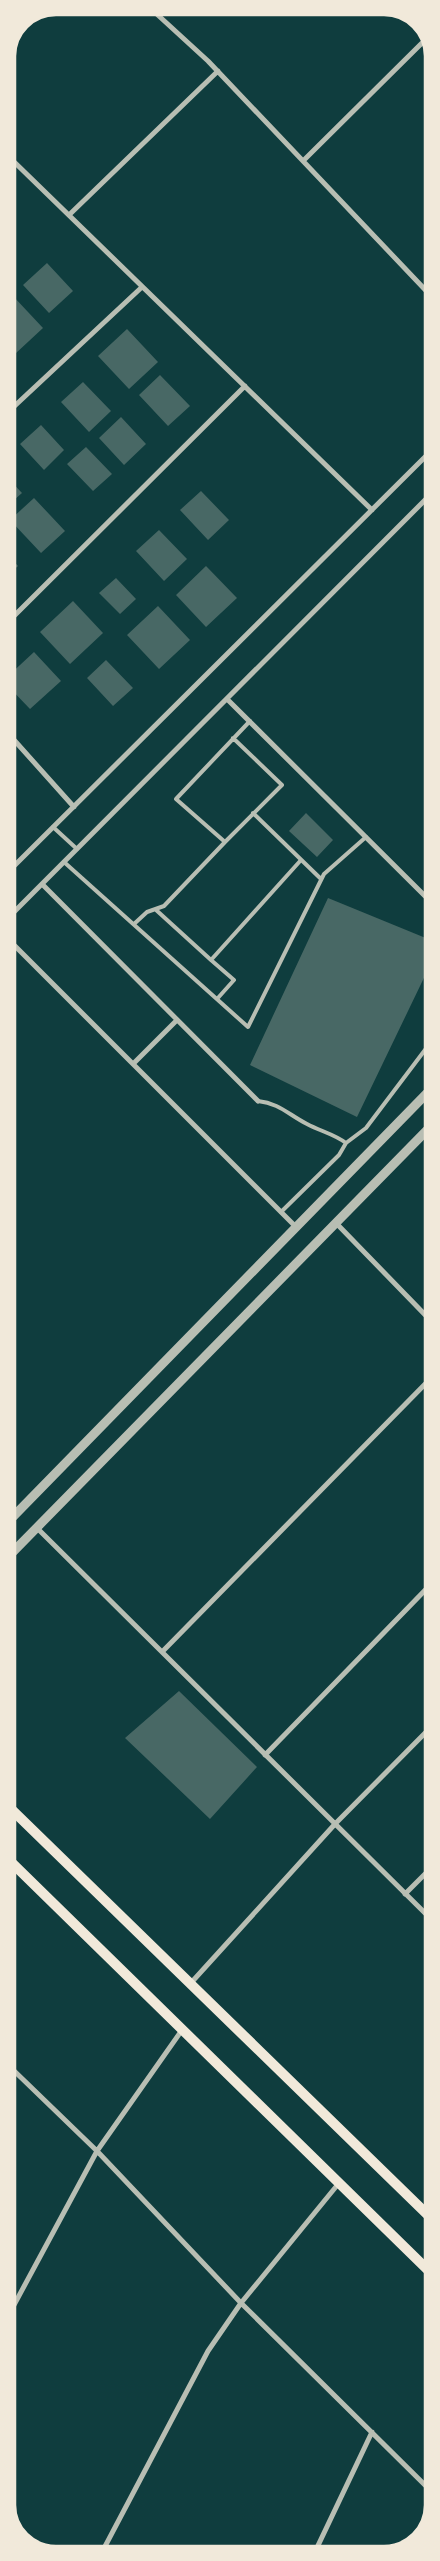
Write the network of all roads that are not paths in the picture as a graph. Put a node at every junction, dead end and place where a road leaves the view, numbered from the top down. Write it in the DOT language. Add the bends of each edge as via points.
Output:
graph roads {
  1 [pos="158,15"];
  2 [pos="423,42"];
  3 [pos="218,71"];
  4 [pos="303,161"];
  5 [pos="15,163"];
  6 [pos="69,215"];
  7 [pos="142,287"];
  8 [pos="425,290"];
  9 [pos="245,386"];
  10 [pos="15,406"];
  11 [pos="425,457"];
  12 [pos="425,500"];
  13 [pos="372,510"];
  14 [pos="15,615"];
  15 [pos="227,699"];
  16 [pos="250,721"];
  17 [pos="233,738"];
  18 [pos="15,741"];
  19 [pos="74,807"];
  20 [pos="254,813"];
  21 [pos="53,827"];
  22 [pos="366,837"];
  23 [pos="225,842"];
  24 [pos="77,849"];
  25 [pos="301,860"];
  26 [pos="64,862"];
  27 [pos="15,865"];
  28 [pos="321,879"];
  29 [pos="42,884"];
  30 [pos="425,895"];
  31 [pos="155,909"];
  32 [pos="15,911"];
  33 [pos="134,924"];
  34 [pos="15,946"];
  35 [pos="211,960"];
  36 [pos="217,999"];
  37 [pos="177,1020"];
  38 [pos="425,1050"];
  39 [pos="133,1064"];
  40 [pos="425,1098"];
  41 [pos="258,1101"];
  42 [pos="425,1132"];
  43 [pos="346,1143"];
  44 [pos="281,1212"];
  45 [pos="336,1223"];
  46 [pos="296,1227"];
  47 [pos="425,1315"];
  48 [pos="425,1384"];
  49 [pos="15,1515"];
  50 [pos="37,1528"];
  51 [pos="15,1550"];
  52 [pos="425,1590"];
  53 [pos="162,1652"];
  54 [pos="425,1733"];
  55 [pos="265,1755"];
  56 [pos="15,1814"];
  57 [pos="335,1824"];
  58 [pos="15,1867"];
  59 [pos="425,1874"];
  60 [pos="406,1894"];
  61 [pos="425,1913"];
  62 [pos="190,1984"];
  63 [pos="182,2030"];
  64 [pos="15,2072"];
  65 [pos="97,2151"];
  66 [pos="339,2183"];
  67 [pos="425,2212"];
  68 [pos="425,2267"];
  69 [pos="15,2297"];
  70 [pos="240,2303"];
  71 [pos="372,2432"];
  72 [pos="425,2485"];
  73 [pos="105,2546"];
  74 [pos="318,2546"];
  1 -- 3 [label="street"];
  2 -- 4 [label="street"];
  3 -- 4 [label="street"];
  3 -- 6 [label="street"];
  4 -- 8 [label="street"];
  5 -- 6 [label="street"];
  6 -- 7 [label="street"];
  7 -- 9 [label="street"];
  7 -- 10 [label="street"];
  9 -- 13 [label="street"];
  9 -- 14 [label="street"];
  11 -- 13 [label="street"];
  12 -- 15 [label="street"];
  13 -- 19 [label="street"];
  15 -- 16 [label="street"];
  15 -- 24 [label="street"];
  16 -- 17 [label="lane"];
  16 -- 22 [label="street"];
  17 -- 20 [label="lane" via="282,785"];
  17 -- 23 [label="lane" via="176,800"];
  18 -- 19 [label="street"];
  19 -- 21 [label="street"];
  20 -- 23 [label="lane"];
  20 -- 25 [label="lane"];
  21 -- 24 [label="lane"];
  21 -- 27 [label="street"];
  22 -- 28 [label="lane"];
  22 -- 30 [label="street"];
  23 -- 31 [label="lane" via="164,906"];
  24 -- 26 [label="street"];
  25 -- 28 [label="lane"];
  25 -- 35 [label="lane"];
  26 -- 29 [label="street"];
  26 -- 33 [label="lane"];
  28 -- 36 [label="lane" via="248,1027"];
  29 -- 32 [label="street"];
  29 -- 37 [label="street"];
  31 -- 33 [label="lane" via="146,912"];
  31 -- 35 [label="lane"];
  33 -- 36 [label="lane"];
  34 -- 39 [label="street"];
  35 -- 36 [label="lane" via="234,980"];
  37 -- 39 [label="street"];
  37 -- 41 [label="street"];
  38 -- 43 [label="lane" via="366,1128"];
  39 -- 44 [label="street"];
  40 -- 46 [label="street"];
  41 -- 43 [label="lane" via="273,1103"];
  42 -- 45 [label="street"];
  43 -- 44 [label="lane"];
  44 -- 46 [label="street"];
  45 -- 47 [label="street"];
  45 -- 50 [label="street"];
  46 -- 49 [label="street"];
  48 -- 53 [label="street"];
  50 -- 51 [label="street"];
  50 -- 53 [label="street"];
  52 -- 55 [label="street"];
  53 -- 55 [label="street"];
  54 -- 57 [label="street"];
  55 -- 57 [label="street"];
  56 -- 62 [label="main road"];
  57 -- 60 [label="street"];
  57 -- 62 [label="street"];
  58 -- 63 [label="main road"];
  59 -- 60 [label="street"];
  60 -- 61 [label="street"];
  62 -- 67 [label="main road"];
  63 -- 65 [label="street"];
  63 -- 66 [label="main road"];
  64 -- 65 [label="street"];
  65 -- 69 [label="street"];
  65 -- 70 [label="street"];
  66 -- 68 [label="main road"];
  66 -- 70 [label="street"];
  70 -- 71 [label="street"];
  70 -- 73 [label="street" via="208,2351"];
  71 -- 72 [label="street"];
  71 -- 74 [label="street"];
}
